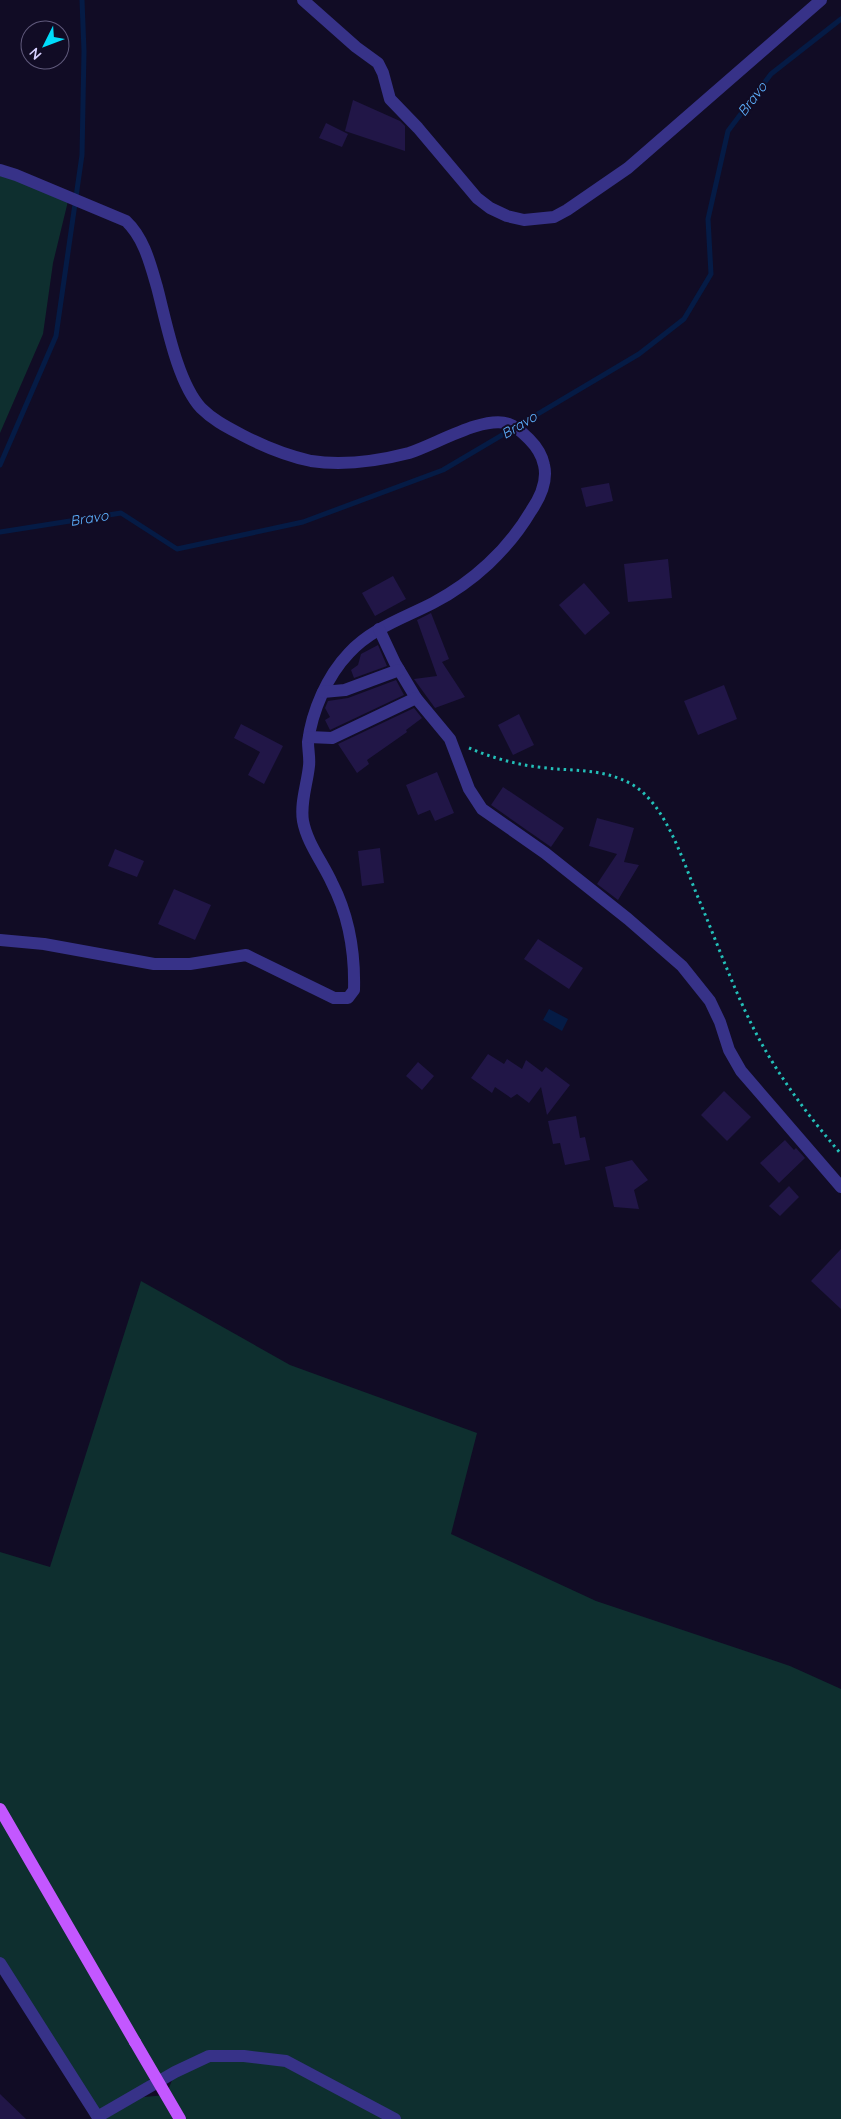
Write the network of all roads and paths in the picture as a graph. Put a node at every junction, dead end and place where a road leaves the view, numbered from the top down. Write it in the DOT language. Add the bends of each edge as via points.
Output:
graph roads {
  1 [pos="303,0"];
  2 [pos="820,0"];
  3 [pos="0,170"];
  4 [pos="379,629"];
  5 [pos="399,670"];
  6 [pos="322,692"];
  7 [pos="416,698"];
  8 [pos="309,737"];
  9 [pos="450,739"];
  10 [pos="0,940"];
  11 [pos="836,1148"];
  12 [pos="841,1149"];
  13 [pos="841,1154"];
  14 [pos="841,1187"];
  15 [pos="0,1809"];
  16 [pos="0,1963"];
  17 [pos="99,2118"];
  18 [pos="180,2119"];
  19 [pos="395,2119"];
  1 -- 2 [label="street" via="378,63 390,99 477,198 507,216 524,220 554,217 628,168"];
  3 -- 4 [label="street" via="126,221 137,231 187,386 199,406 215,420 258,444 311,460 349,463 411,452 495,422 509,424 532,442 545,467 544,483 538,500 509,544 461,585 435,602"];
  4 -- 5 [label="street"];
  4 -- 6 [label="street" via="348,654"];
  5 -- 6 [label="street" via="344,690"];
  5 -- 7 [label="street"];
  6 -- 8 [label="street"];
  7 -- 8 [label="street" via="332,738"];
  7 -- 9 [label="street"];
  8 -- 10 [label="street" via="310,762 303,822 345,913 352,945 354,979 354,990 348,998 334,998 246,954 190,964 154,964 44,944"];
  9 -- 11 [label="path" via="516,763 612,774 635,786 650,801 674,840 756,1033 781,1078"];
  9 -- 14 [label="street" via="469,789 482,809 545,853 628,919 697,983 710,1001 741,1071"];
  11 -- 12 [label="path"];
  11 -- 13 [label="path"];
  15 -- 18 [label="main road, bridge"];
  16 -- 17 [label="street"];
  17 -- 19 [label="street" via="175,2072 209,2056 244,2056 286,2061"];
}
